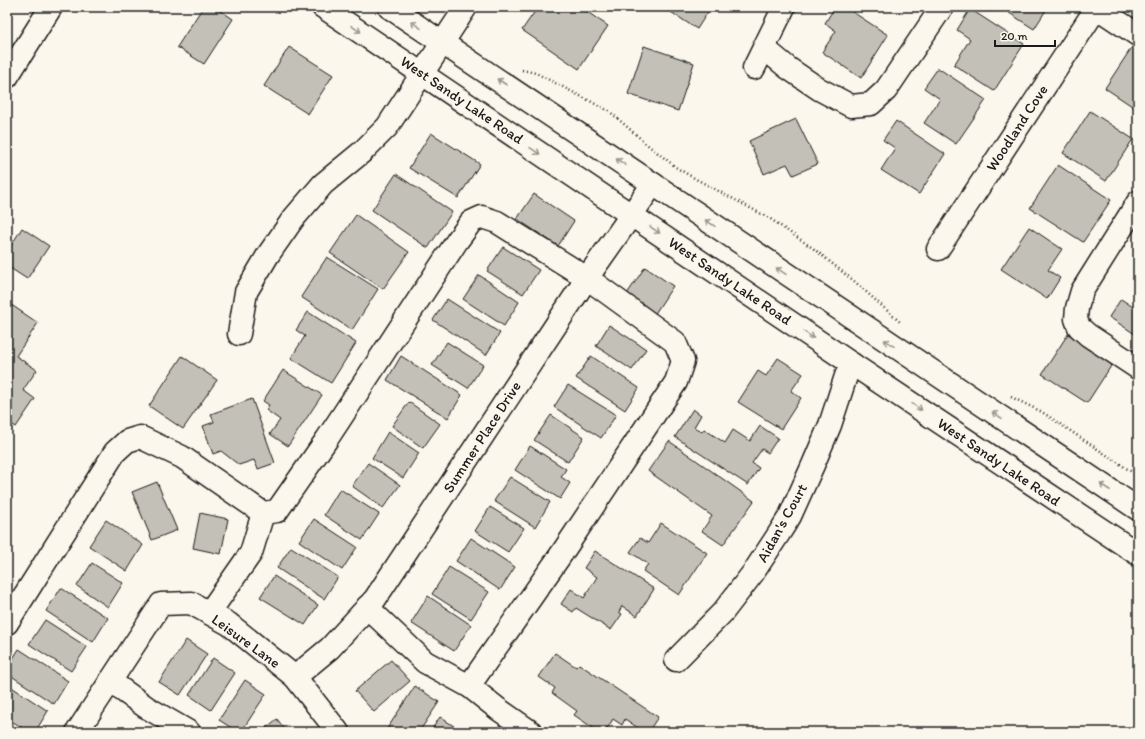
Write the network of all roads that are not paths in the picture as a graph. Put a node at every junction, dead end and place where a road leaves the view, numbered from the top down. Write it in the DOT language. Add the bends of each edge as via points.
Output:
graph roads {
  1 [pos="51,7"];
  2 [pos="323,7"];
  3 [pos="389,7"];
  4 [pos="466,7"];
  5 [pos="784,7"];
  6 [pos="942,7"];
  7 [pos="1097,7"];
  8 [pos="1138,35"];
  9 [pos="443,42"];
  10 [pos="764,48"];
  11 [pos="754,68"];
  12 [pos="422,73"];
  13 [pos="7,77"];
  14 [pos="654,184"];
  15 [pos="1138,202"];
  16 [pos="632,215"];
  17 [pos="938,249"];
  18 [pos="587,278"];
  19 [pos="238,334"];
  20 [pos="852,364"];
  21 [pos="1138,368"];
  22 [pos="1138,509"];
  23 [pos="263,513"];
  24 [pos="1138,554"];
  25 [pos="367,607"];
  26 [pos="209,613"];
  27 [pos="7,622"];
  28 [pos="676,660"];
  29 [pos="295,676"];
  30 [pos="110,682"];
  31 [pos="469,686"];
  32 [pos="77,732"];
  33 [pos="189,732"];
  34 [pos="338,732"];
  35 [pos="531,732"];
  1 -- 13 [label="street"];
  2 -- 12 [label="street, West Sandy Lake Road, one-way"];
  9 -- 3 [label="street, one-way"];
  4 -- 9 [label="street"];
  5 -- 10 [label="street"];
  6 -- 10 [label="street" via="886,90 871,104 851,106 819,89"];
  7 -- 8 [label="street"];
  7 -- 17 [label="street, Woodland Cove"];
  9 -- 12 [label="street"];
  14 -- 9 [label="street, one-way"];
  10 -- 11 [label="street"];
  12 -- 16 [label="street, West Sandy Lake Road, one-way"];
  12 -- 19 [label="street" via="387,127 362,152 322,184 293,219 246,292"];
  14 -- 16 [label="street, Summer Place Drive"];
  22 -- 14 [label="street, one-way"];
  15 -- 21 [label="street" via="1082,291 1076,319 1079,327 1088,335"];
  16 -- 18 [label="street, Summer Place Drive"];
  16 -- 20 [label="street, West Sandy Lake Road, one-way"];
  18 -- 23 [label="street" via="497,222 482,217 471,222 277,511"];
  18 -- 25 [label="street, Summer Place Drive" via="375,599"];
  18 -- 31 [label="street" via="675,342 683,361 676,382 560,556"];
  20 -- 24 [label="street, West Sandy Lake Road, one-way"];
  20 -- 28 [label="street, Aidan's Court" via="830,425 790,516 754,573 723,612"];
  23 -- 26 [label="street" via="250,553"];
  23 -- 27 [label="street" via="182,457 140,437 127,441 115,452"];
  25 -- 29 [label="street, Summer Place Drive" via="330,648"];
  25 -- 31 [label="street" via="425,662"];
  26 -- 29 [label="street, Leisure Lane" via="229,624"];
  26 -- 30 [label="street, Leisure Lane" via="191,603 161,604"];
  29 -- 34 [label="street, Leisure Lane"];
  30 -- 32 [label="street, Leisure Lane"];
  30 -- 33 [label="street"];
  31 -- 35 [label="street"];
}
